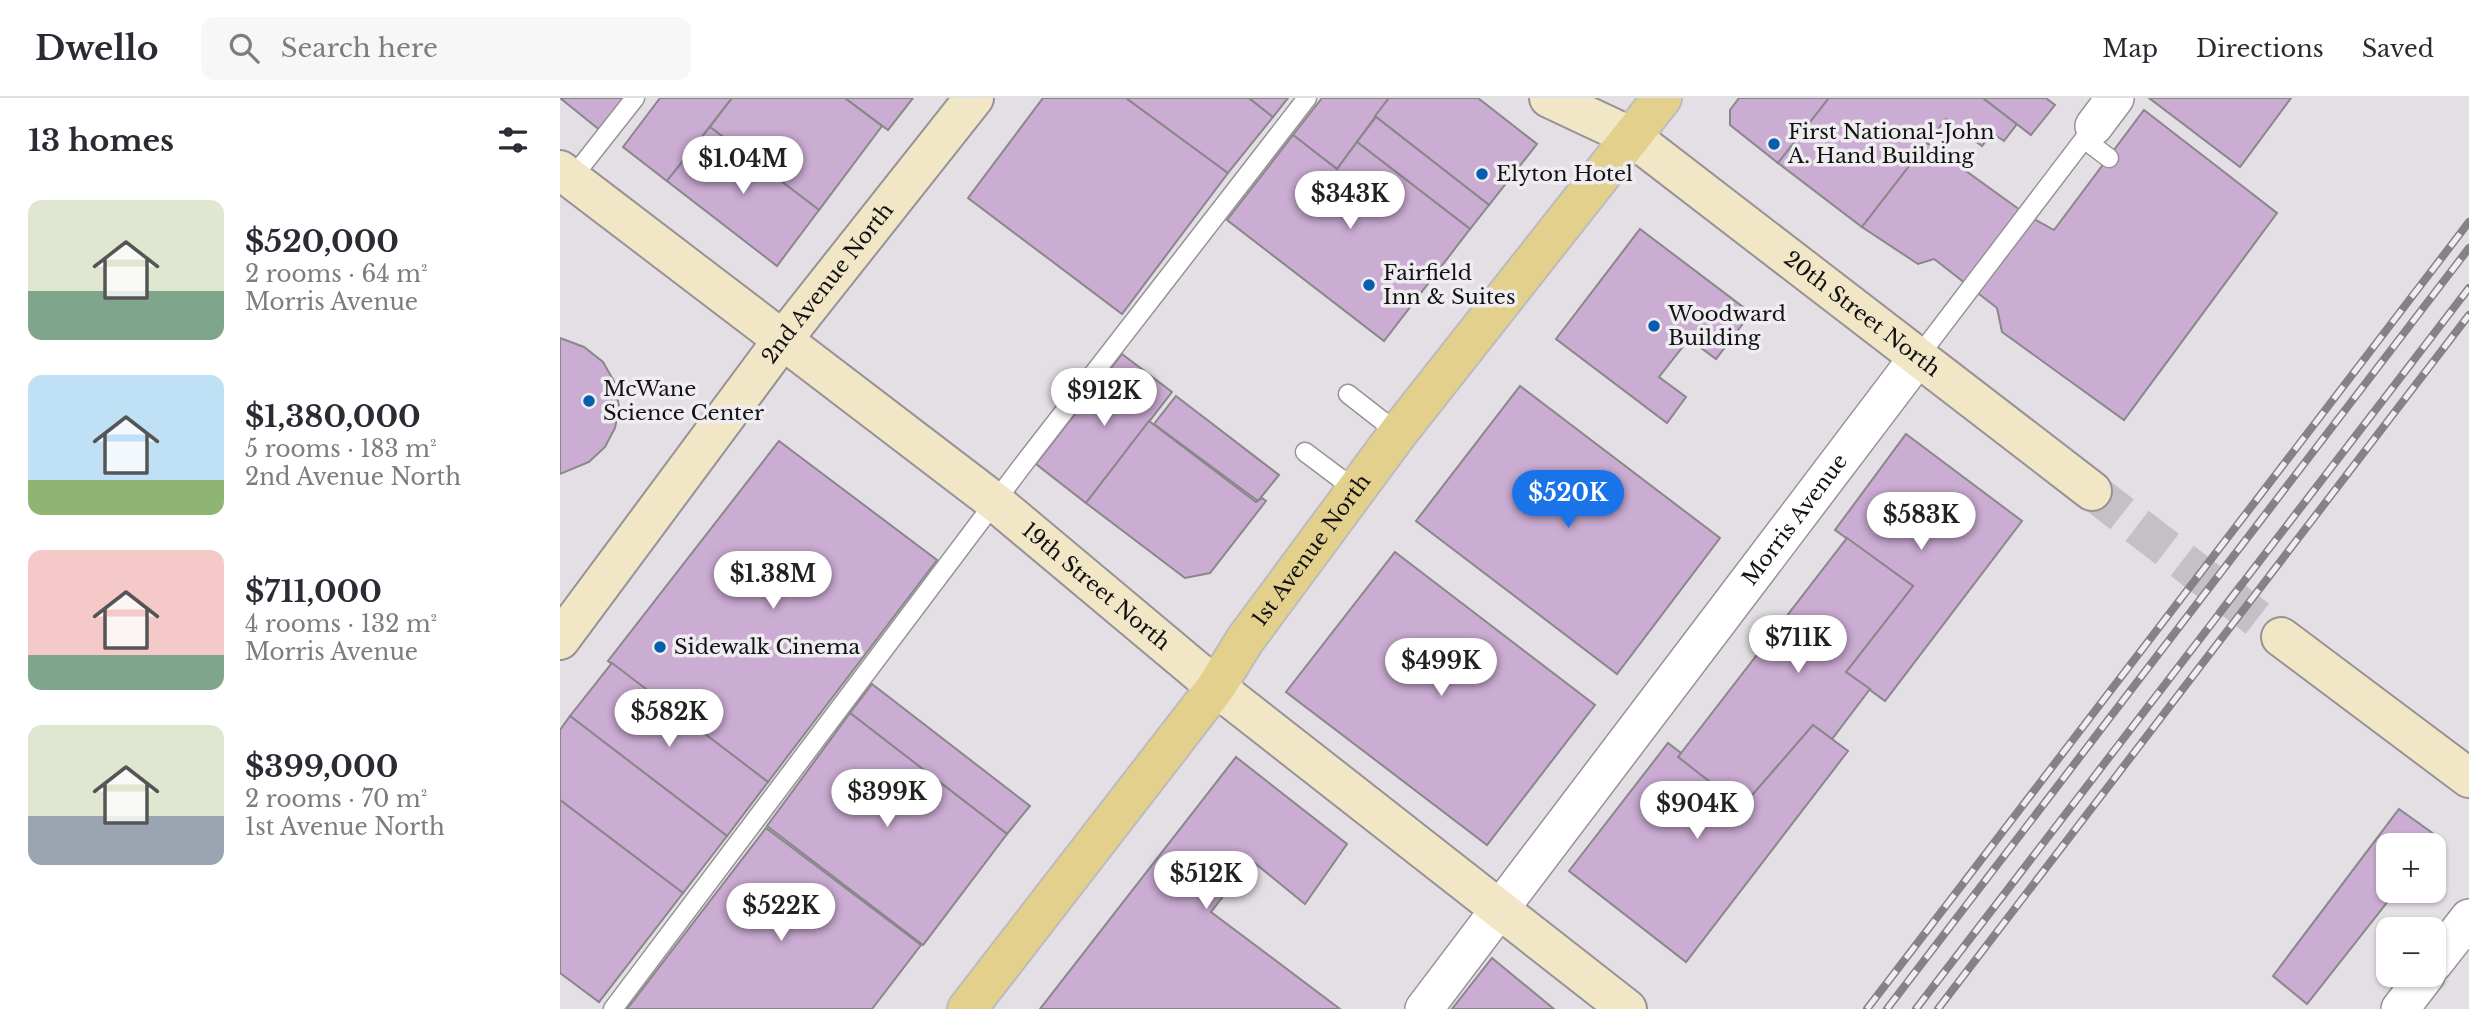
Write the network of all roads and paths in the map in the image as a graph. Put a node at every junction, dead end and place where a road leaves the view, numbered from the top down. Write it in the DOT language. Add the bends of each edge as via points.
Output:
graph roads {
  1 [pos="635,98"];
  2 [pos="974,98"];
  3 [pos="1307,98"];
  4 [pos="1549,98"];
  5 [pos="1601,98"];
  6 [pos="1662,98"];
  7 [pos="2101,130"];
  8 [pos="1632,137"];
  9 [pos="566,174"];
  10 [pos="784,338"];
  11 [pos="1919,356"];
  12 [pos="1348,394"];
  13 [pos="1398,433"];
  14 [pos="1305,452"];
  15 [pos="1357,491"];
  16 [pos="2092,491"];
  17 [pos="995,502"];
  18 [pos="2281,637"];
  19 [pos="560,640"];
  20 [pos="1216,687"];
  21 [pos="2469,778"];
  22 [pos="1500,912"];
  23 [pos="2469,918"];
  24 [pos="2446,948"];
  25 [pos="2417,987"];
  26 [pos="613,1009"];
  27 [pos="967,1009"];
  28 [pos="1424,1009"];
  29 [pos="1627,1009"];
  30 [pos="2400,1009"];
  1 -- 9 [label="lane"];
  2 -- 10 [label="main road, 2nd Avenue North"];
  3 -- 17 [label="lane"];
  4 -- 8 [label="main road, 20th Street North"];
  5 -- 8 [label="main road, 20th Street North"];
  6 -- 8 [label="main road, 1st Avenue North"];
  7 -- 11 [label="lane, Morris Avenue"];
  8 -- 11 [label="main road, 20th Street North"];
  8 -- 13 [label="main road, 1st Avenue North"];
  9 -- 10 [label="main road, 19th Street North"];
  10 -- 17 [label="main road, 19th Street North"];
  10 -- 19 [label="main road, 2nd Avenue North"];
  11 -- 16 [label="main road, 20th Street North"];
  11 -- 22 [label="street, Morris Avenue"];
  12 -- 13 [label="lane"];
  13 -- 15 [label="main road, 1st Avenue North"];
  14 -- 15 [label="lane"];
  15 -- 20 [label="main road, 1st Avenue North" via="1245,640"];
  17 -- 20 [label="main road, 19th Street North"];
  17 -- 26 [label="lane"];
  18 -- 21 [label="main road"];
  20 -- 22 [label="main road, 19th Street North"];
  20 -- 27 [label="main road, 1st Avenue North"];
  22 -- 28 [label="street, Morris Avenue"];
  22 -- 29 [label="main road, 19th Street North"];
  23 -- 24 [label="street"];
  25 -- 30 [label="street"];
}
